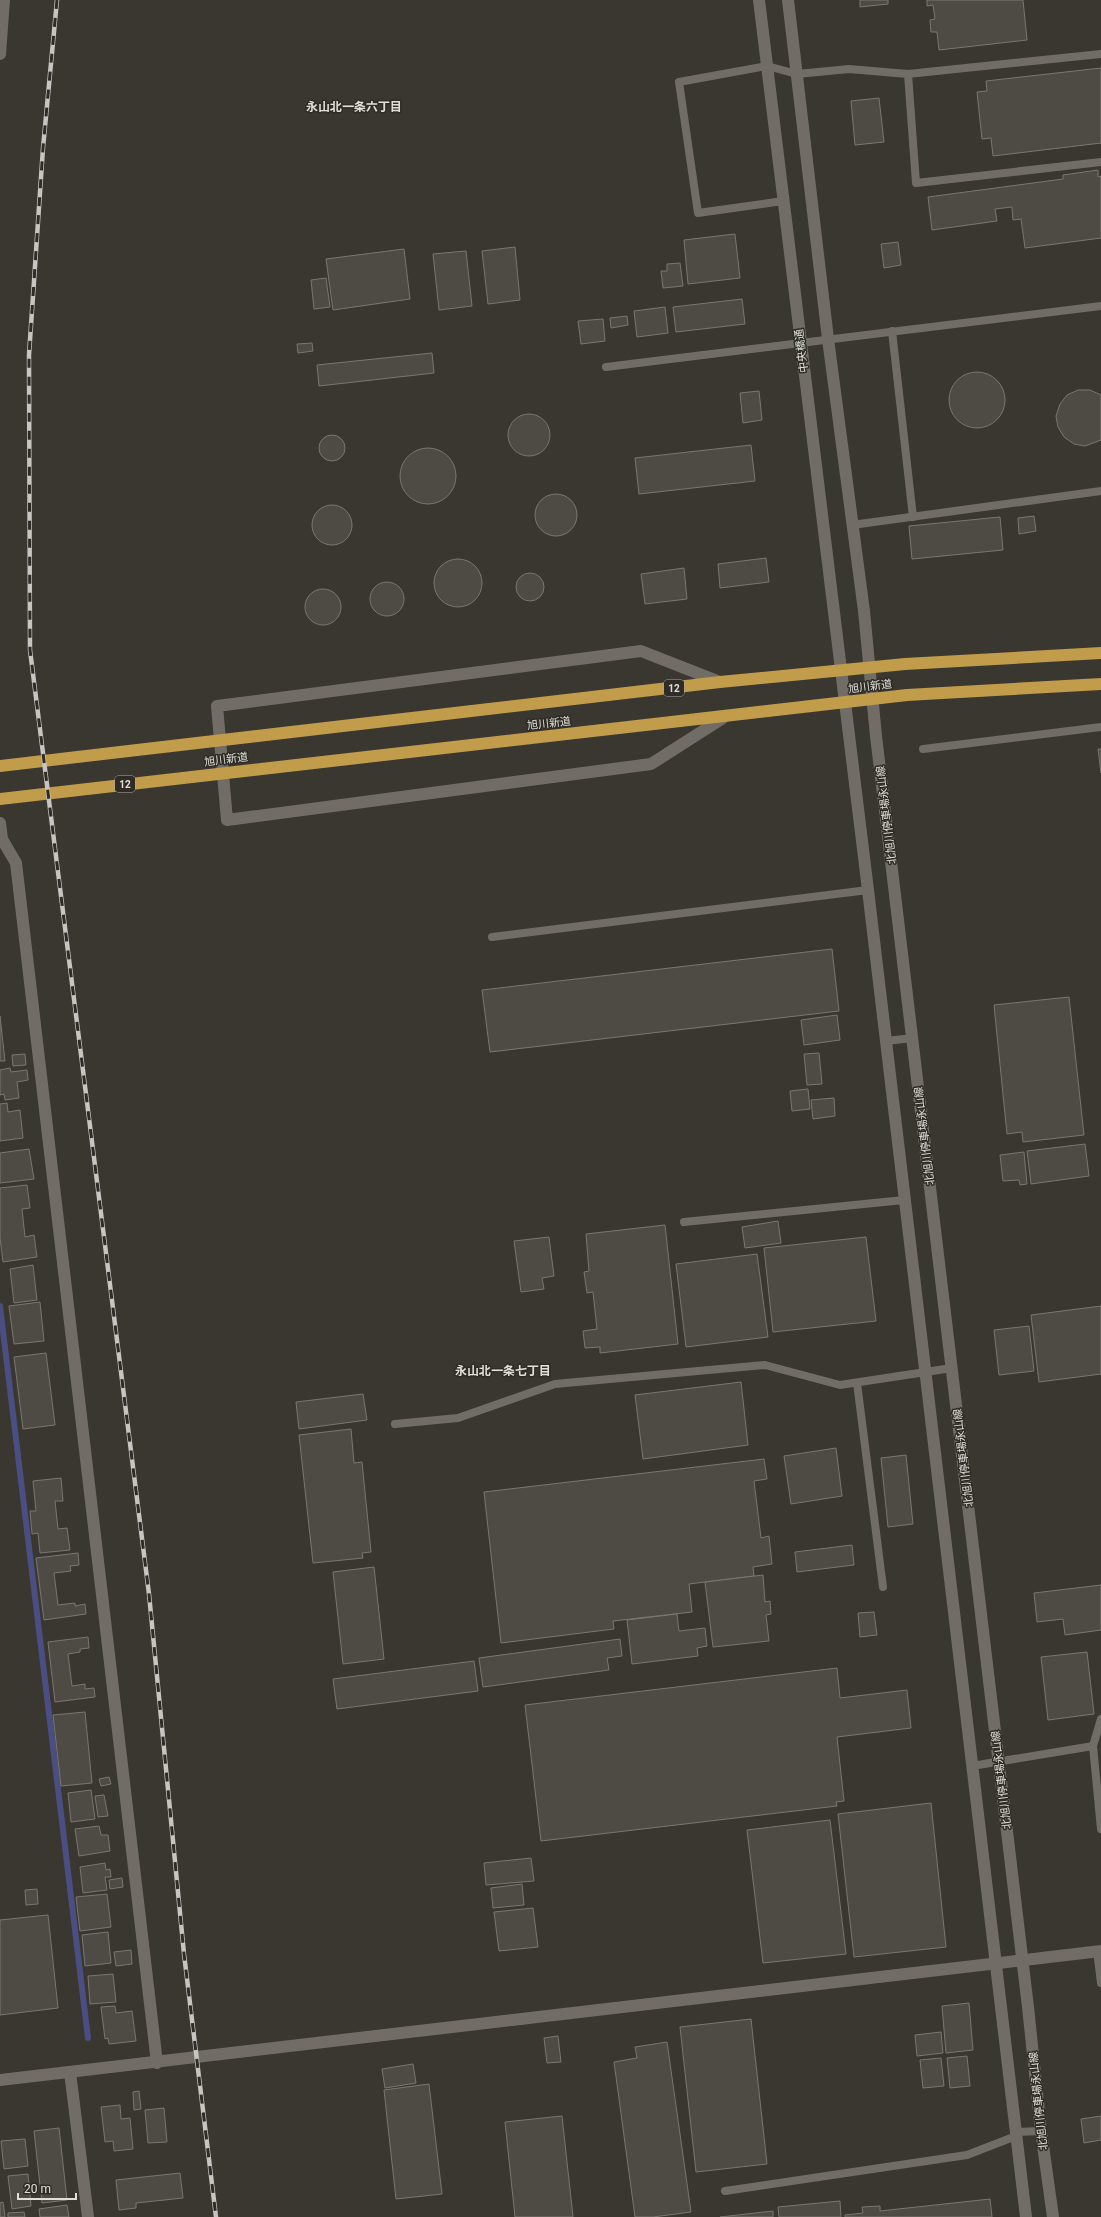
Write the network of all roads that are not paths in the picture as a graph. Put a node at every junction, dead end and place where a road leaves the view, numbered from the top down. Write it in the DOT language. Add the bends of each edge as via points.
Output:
graph roads {
  1 [pos="4,0"];
  2 [pos="759,0"];
  3 [pos="788,0"];
  4 [pos="0,54"];
  5 [pos="1101,54"];
  6 [pos="767,66"];
  7 [pos="797,74"];
  8 [pos="908,74"];
  9 [pos="1101,162"];
  10 [pos="783,200"];
  11 [pos="1101,306"];
  12 [pos="892,331"];
  13 [pos="828,339"];
  14 [pos="800,344"];
  15 [pos="606,368"];
  16 [pos="1101,492"];
  17 [pos="913,517"];
  18 [pos="852,525"];
  19 [pos="1101,653"];
  20 [pos="870,668"];
  21 [pos="841,672"];
  22 [pos="720,682"];
  23 [pos="1101,684"];
  24 [pos="873,699"];
  25 [pos="845,702"];
  26 [pos="723,718"];
  27 [pos="1101,727"];
  28 [pos="923,749"];
  29 [pos="0,766"];
  30 [pos="0,799"];
  31 [pos="0,823"];
  32 [pos="1,839"];
  33 [pos="868,890"];
  34 [pos="492,937"];
  35 [pos="913,1038"];
  36 [pos="886,1041"];
  37 [pos="904,1200"];
  38 [pos="684,1222"];
  39 [pos="952,1368"];
  40 [pos="925,1372"];
  41 [pos="857,1382"];
  42 [pos="395,1424"];
  43 [pos="883,1587"];
  44 [pos="1101,1719"];
  45 [pos="1093,1746"];
  46 [pos="999,1761"];
  47 [pos="972,1766"];
  48 [pos="1099,1796"];
  49 [pos="1101,1829"];
  50 [pos="1099,1951"];
  51 [pos="1023,1961"];
  52 [pos="996,1963"];
  53 [pos="1101,1983"];
  54 [pos="158,2063"];
  55 [pos="70,2072"];
  56 [pos="0,2080"];
  57 [pos="1041,2131"];
  58 [pos="1016,2134"];
  59 [pos="725,2191"];
  60 [pos="88,2217"];
  61 [pos="1026,2217"];
  62 [pos="1053,2217"];
  1 -- 4 [label="main road"];
  2 -- 6 [label="main road, 中央橋通"];
  3 -- 7 [label="main road"];
  5 -- 8 [label="lane"];
  6 -- 7 [label="lane"];
  6 -- 10 [label="main road, 中央橋通"];
  6 -- 10 [label="lane" via="679,82 698,213"];
  7 -- 8 [label="lane" via="848,69"];
  7 -- 13 [label="main road"];
  8 -- 9 [label="lane" via="916,183"];
  10 -- 14 [label="main road, 中央橋通"];
  11 -- 12 [label="lane"];
  12 -- 13 [label="lane"];
  12 -- 17 [label="lane"];
  13 -- 14 [label="lane"];
  13 -- 18 [label="main road"];
  14 -- 15 [label="lane"];
  14 -- 21 [label="main road, 中央橋通"];
  16 -- 17 [label="lane"];
  17 -- 18 [label="lane"];
  18 -- 20 [label="main road"];
  19 -- 20 [label="highway, 旭川新道 / 12"];
  20 -- 21 [label="highway, 旭川新道 / 12"];
  20 -- 24 [label="main road"];
  21 -- 22 [label="highway, 旭川新道 / 12"];
  21 -- 25 [label="main road, 中央橋通"];
  22 -- 26 [label="main road" via="641,651 217,706 227,820 651,764"];
  22 -- 29 [label="highway, 旭川新道 / 12"];
  23 -- 24 [label="highway, 旭川新道 / 12"];
  24 -- 25 [label="highway, 旭川新道 / 12"];
  24 -- 35 [label="main road, 北旭川停車場永山線"];
  25 -- 26 [label="highway, 旭川新道 / 12"];
  25 -- 33 [label="main road"];
  26 -- 30 [label="highway, 旭川新道 / 12"];
  27 -- 28 [label="lane"];
  31 -- 32 [label="main road"];
  32 -- 54 [label="main road" via="16,863"];
  33 -- 34 [label="lane"];
  33 -- 36 [label="main road"];
  35 -- 36 [label="lane"];
  35 -- 39 [label="main road, 北旭川停車場永山線"];
  36 -- 37 [label="main road"];
  37 -- 38 [label="lane"];
  37 -- 40 [label="main road"];
  39 -- 40 [label="lane"];
  39 -- 46 [label="main road, 北旭川停車場永山線"];
  40 -- 41 [label="lane"];
  40 -- 47 [label="main road"];
  41 -- 42 [label="lane" via="840,1385 765,1365 555,1384 458,1418"];
  41 -- 43 [label="lane"];
  44 -- 45 [label="lane"];
  45 -- 46 [label="lane"];
  45 -- 48 [label="lane"];
  46 -- 47 [label="lane"];
  46 -- 51 [label="main road, 北旭川停車場永山線"];
  47 -- 52 [label="main road"];
  48 -- 49 [label="lane"];
  50 -- 51 [label="main road"];
  50 -- 53 [label="lane"];
  51 -- 52 [label="main road"];
  51 -- 57 [label="main road, 北旭川停車場永山線"];
  52 -- 54 [label="main road"];
  52 -- 58 [label="main road"];
  54 -- 55 [label="main road"];
  55 -- 56 [label="main road"];
  55 -- 60 [label="main road"];
  57 -- 58 [label="lane"];
  57 -- 62 [label="main road, 北旭川停車場永山線"];
  58 -- 59 [label="lane" via="967,2155"];
  58 -- 61 [label="main road"];
}
